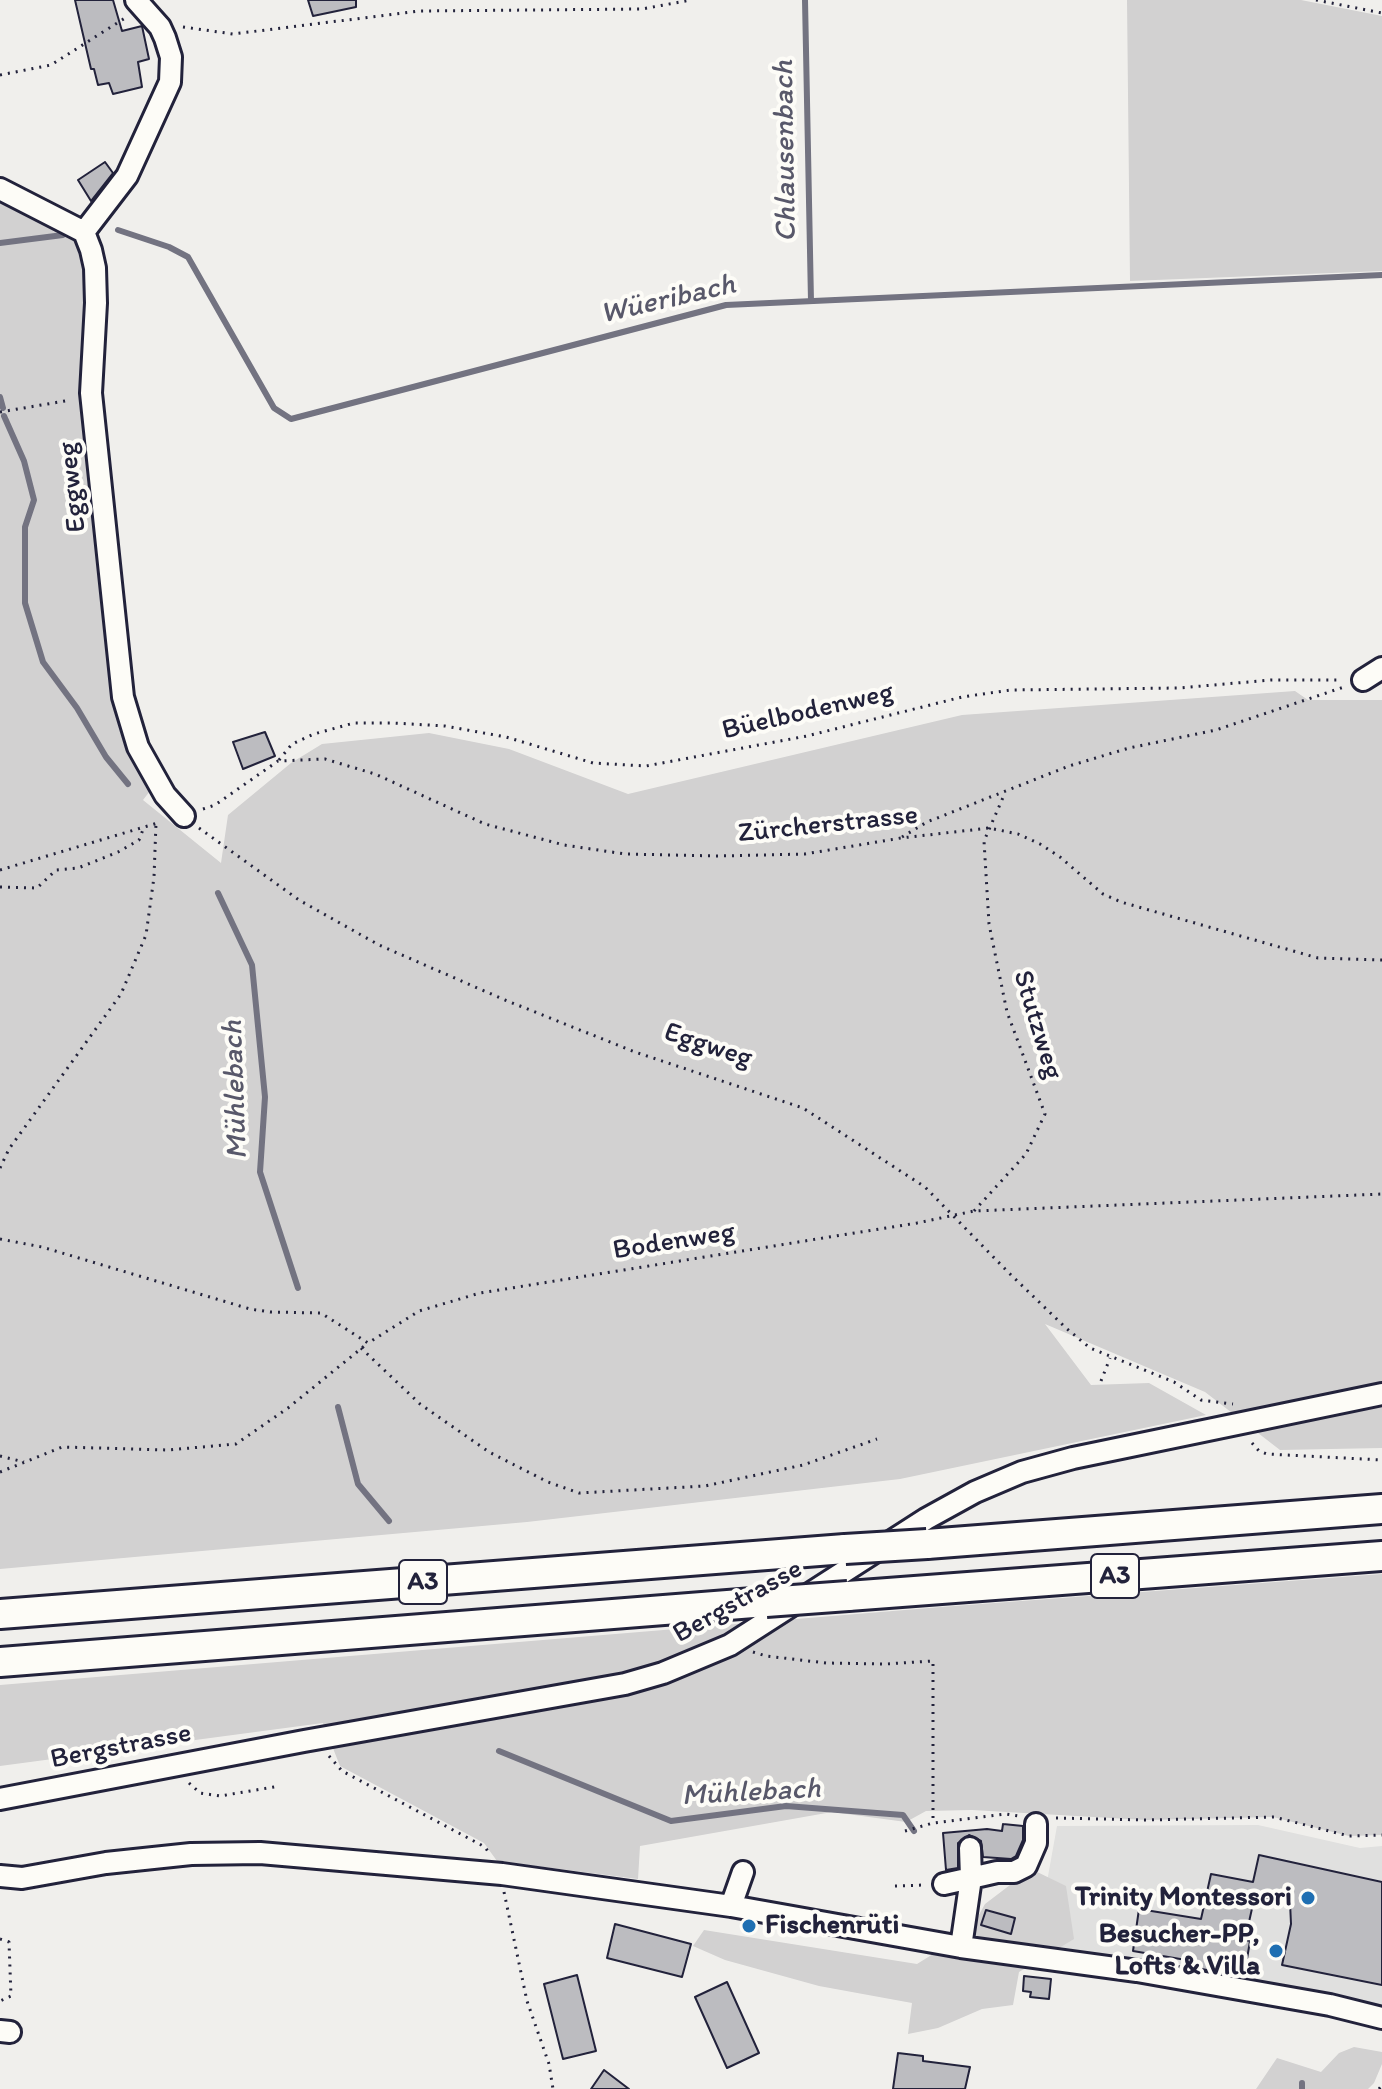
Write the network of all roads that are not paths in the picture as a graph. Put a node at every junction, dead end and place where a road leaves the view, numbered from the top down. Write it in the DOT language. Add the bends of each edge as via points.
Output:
graph roads {
  1 [pos="138,3"];
  2 [pos="0,189"];
  3 [pos="84,232"];
  4 [pos="1382,668"];
  5 [pos="1363,680"];
  6 [pos="184,816"];
  7 [pos="1382,1394"];
  8 [pos="1382,1509"];
  9 [pos="1382,1556"];
  10 [pos="0,1614"];
  11 [pos="0,1662"];
  12 [pos="0,1799"];
  13 [pos="1036,1824"];
  14 [pos="970,1848"];
  15 [pos="743,1872"];
  16 [pos="0,1876"];
  17 [pos="971,1878"];
  18 [pos="944,1884"];
  19 [pos="731,1906"];
  20 [pos="961,1947"];
  21 [pos="1382,2018"];
  1 -- 3 [label="street" via="160,27 171,57 170,82 127,176"];
  2 -- 3 [label="street"];
  3 -- 6 [label="street, Eggweg" via="95,268 91,393 123,697 153,776"];
  4 -- 5 [label="street"];
  7 -- 12 [label="street, Bergstrasse" via="1242,1414 1022,1472 926,1519 730,1645 663,1673"];
  8 -- 10 [label="highway, A3, bridge"];
  9 -- 11 [label="highway, A3, bridge"];
  13 -- 17 [label="street" via="1036,1843 1026,1866"];
  14 -- 17 [label="street"];
  15 -- 19 [label="street"];
  16 -- 19 [label="street" via="22,1878 191,1854 260,1853 502,1874"];
  17 -- 18 [label="street"];
  17 -- 20 [label="street"];
  19 -- 20 [label="street"];
  20 -- 21 [label="street" via="1137,1971"];
}
